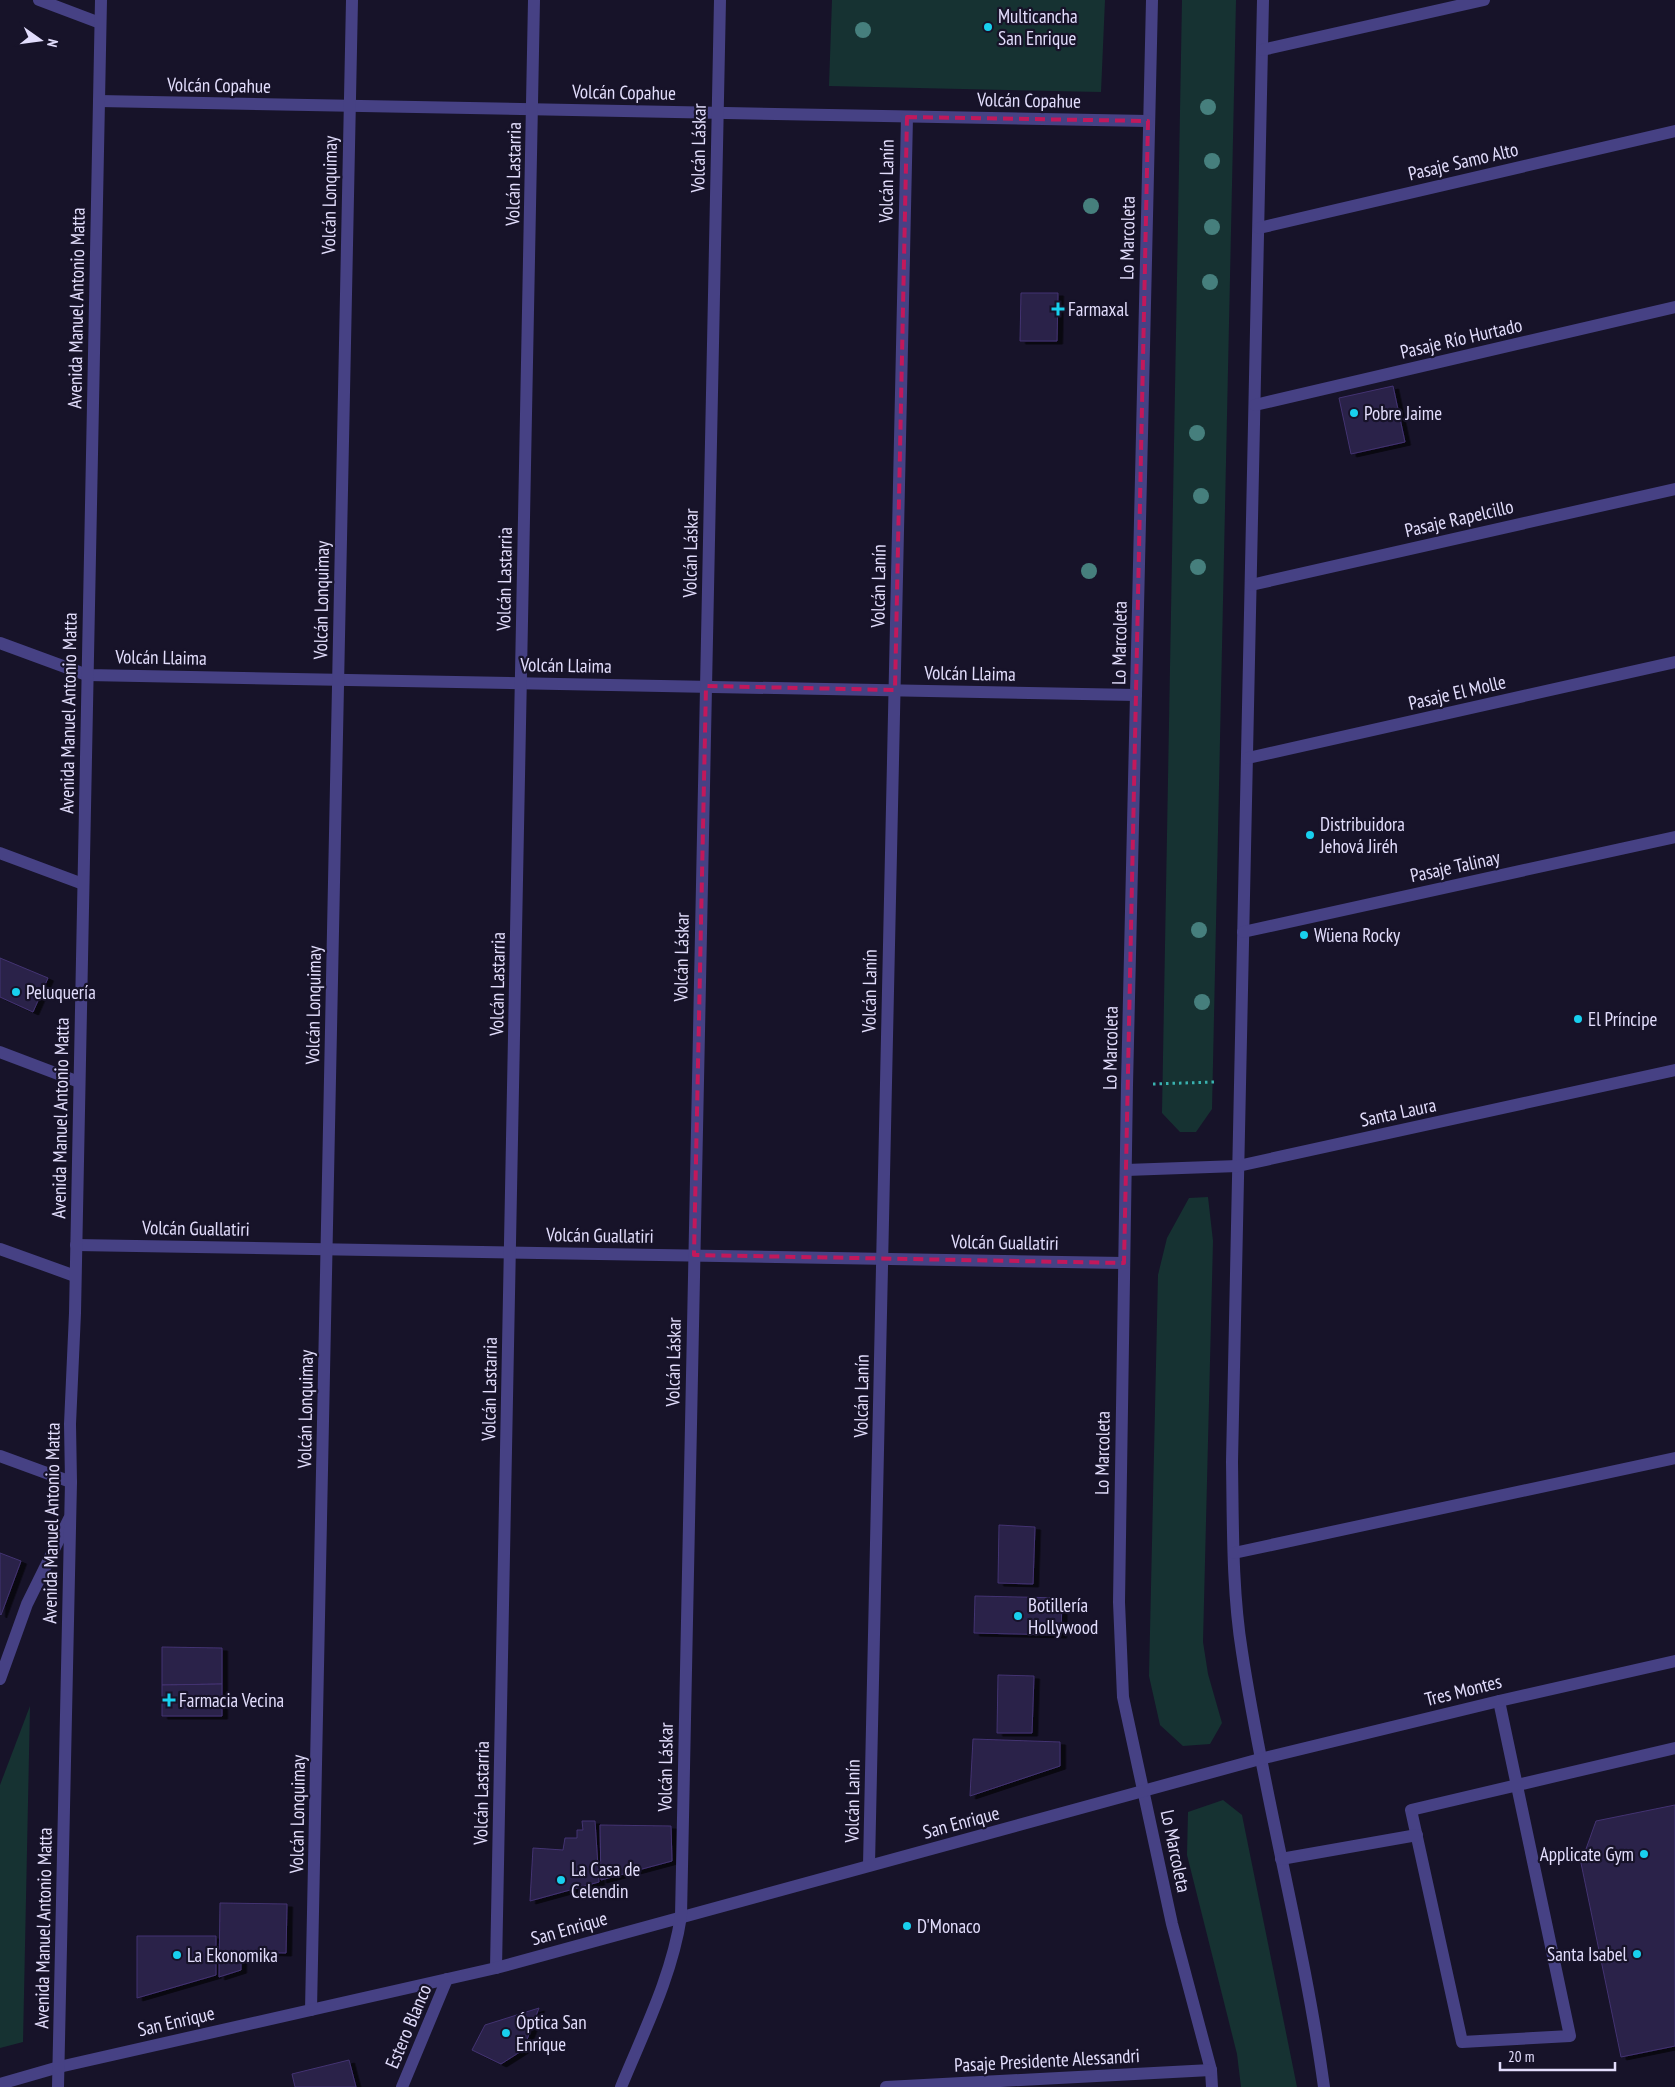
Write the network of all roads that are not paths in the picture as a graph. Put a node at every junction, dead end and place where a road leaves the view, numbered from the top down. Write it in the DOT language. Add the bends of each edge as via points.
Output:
graph roads {
  1 [pos="39,0"];
  2 [pos="101,0"];
  3 [pos="352,0"];
  4 [pos="534,0"];
  5 [pos="720,0"];
  6 [pos="1152,0"];
  7 [pos="1263,0"];
  8 [pos="1484,0"];
  9 [pos="100,24"];
  10 [pos="1262,50"];
  11 [pos="99,101"];
  12 [pos="350,106"];
  13 [pos="533,109"];
  14 [pos="718,113"];
  15 [pos="906,117"];
  16 [pos="1148,121"];
  17 [pos="1675,131"];
  18 [pos="1259,228"];
  19 [pos="1675,307"];
  20 [pos="1255,405"];
  21 [pos="1675,489"];
  22 [pos="1251,585"];
  23 [pos="0,643"];
  24 [pos="1675,662"];
  25 [pos="87,675"];
  26 [pos="338,679"];
  27 [pos="521,683"];
  28 [pos="706,686"];
  29 [pos="894,690"];
  30 [pos="1136,695"];
  31 [pos="1248,758"];
  32 [pos="1675,837"];
  33 [pos="0,853"];
  34 [pos="83,884"];
  35 [pos="1243,932"];
  36 [pos="0,1052"];
  37 [pos="1675,1070"];
  38 [pos="79,1082"];
  39 [pos="1238,1166"];
  40 [pos="1126,1170"];
  41 [pos="76,1245"];
  42 [pos="0,1249"];
  43 [pos="327,1249"];
  44 [pos="510,1252"];
  45 [pos="694,1255"];
  46 [pos="882,1258"];
  47 [pos="1124,1263"];
  48 [pos="75,1276"];
  49 [pos="0,1456"];
  50 [pos="1675,1458"];
  51 [pos="71,1482"];
  52 [pos="70,1516"];
  53 [pos="1234,1553"];
  54 [pos="1675,1661"];
  55 [pos="0,1679"];
  56 [pos="1499,1700"];
  57 [pos="1675,1748"];
  58 [pos="1260,1759"];
  59 [pos="1516,1785"];
  60 [pos="1145,1792"];
  61 [pos="1417,1835"];
  62 [pos="1281,1859"];
  63 [pos="869,1865"];
  64 [pos="681,1916"];
  65 [pos="496,1968"];
  66 [pos="448,1979"];
  67 [pos="312,2010"];
  68 [pos="60,2067"];
  69 [pos="1211,2070"];
  70 [pos="0,2084"];
  71 [pos="58,2087"];
  72 [pos="402,2087"];
  73 [pos="621,2087"];
  74 [pos="886,2087"];
  75 [pos="1212,2087"];
  76 [pos="1324,2087"];
  1 -- 9 [label="street"];
  2 -- 9 [label="street, Avenida Manuel Antonio Matta"];
  3 -- 12 [label="street, Volcán Lonquimay"];
  4 -- 13 [label="street, Volcán Lastarria"];
  5 -- 14 [label="street, Volcán Láskar"];
  6 -- 16 [label="street, Lo Marcoleta"];
  7 -- 10 [label="street"];
  8 -- 10 [label="street"];
  9 -- 11 [label="street, Avenida Manuel Antonio Matta"];
  10 -- 18 [label="street"];
  11 -- 12 [label="street, Volcán Copahue"];
  11 -- 25 [label="street, Avenida Manuel Antonio Matta"];
  12 -- 13 [label="street, Volcán Copahue"];
  12 -- 26 [label="street, Volcán Lonquimay"];
  13 -- 14 [label="street, Volcán Copahue"];
  13 -- 27 [label="street, Volcán Lastarria"];
  14 -- 15 [label="street, Volcán Copahue"];
  14 -- 28 [label="street, Volcán Láskar"];
  15 -- 16 [label="street, Volcán Copahue"];
  15 -- 29 [label="street, Volcán Lanín"];
  16 -- 30 [label="street, Lo Marcoleta"];
  17 -- 18 [label="street, Pasaje Samo Alto"];
  18 -- 20 [label="street"];
  19 -- 20 [label="street, Pasaje Río Hurtado"];
  20 -- 22 [label="street"];
  21 -- 22 [label="street, Pasaje Rapelcillo"];
  22 -- 31 [label="street"];
  23 -- 25 [label="street, Volcán Llaima"];
  24 -- 31 [label="street, Pasaje El Molle"];
  25 -- 26 [label="street, Volcán Llaima"];
  25 -- 34 [label="street, Avenida Manuel Antonio Matta"];
  26 -- 27 [label="street, Volcán Llaima"];
  26 -- 43 [label="street, Volcán Lonquimay"];
  27 -- 28 [label="street, Volcán Llaima"];
  27 -- 44 [label="street, Volcán Lastarria"];
  28 -- 29 [label="street, Volcán Llaima"];
  28 -- 45 [label="street, Volcán Láskar"];
  29 -- 30 [label="street, Volcán Llaima"];
  29 -- 46 [label="street, Volcán Lanín"];
  30 -- 40 [label="street, Lo Marcoleta"];
  31 -- 35 [label="street"];
  32 -- 35 [label="street, Pasaje Talinay"];
  33 -- 34 [label="street"];
  34 -- 38 [label="street, Avenida Manuel Antonio Matta"];
  35 -- 39 [label="street"];
  36 -- 38 [label="street"];
  37 -- 39 [label="street, Santa Laura"];
  38 -- 41 [label="street, Avenida Manuel Antonio Matta"];
  39 -- 40 [label="street, Santa Laura"];
  39 -- 53 [label="street" via="1232,1462"];
  40 -- 47 [label="street, Lo Marcoleta"];
  41 -- 43 [label="street, Volcán Guallatiri"];
  41 -- 48 [label="street, Avenida Manuel Antonio Matta"];
  42 -- 48 [label="street"];
  43 -- 44 [label="street, Volcán Guallatiri"];
  43 -- 67 [label="street, Volcán Lonquimay"];
  44 -- 45 [label="street, Volcán Guallatiri"];
  44 -- 65 [label="street, Volcán Lastarria"];
  45 -- 46 [label="street, Volcán Guallatiri"];
  45 -- 64 [label="street, Volcán Láskar"];
  46 -- 47 [label="street, Volcán Guallatiri"];
  46 -- 63 [label="street, Volcán Lanín"];
  47 -- 60 [label="street, Lo Marcoleta" via="1119,1612 1123,1698"];
  48 -- 51 [label="street, Avenida Manuel Antonio Matta"];
  49 -- 51 [label="street"];
  50 -- 53 [label="street"];
  51 -- 52 [label="street, Avenida Manuel Antonio Matta"];
  52 -- 55 [label="street" via="27,1604"];
  52 -- 68 [label="street, Avenida Manuel Antonio Matta"];
  53 -- 58 [label="street" via="1241,1650"];
  54 -- 56 [label="street, Tres Montes"];
  56 -- 58 [label="street, Tres Montes"];
  56 -- 59 [label="street"];
  57 -- 59 [label="street"];
  58 -- 60 [label="street, San Enrique"];
  58 -- 62 [label="street"];
  59 -- 61 [label="street" via="1411,1810"];
  59 -- 61 [label="street" via="1570,2036 1462,2042"];
  60 -- 63 [label="street, San Enrique"];
  60 -- 69 [label="street, Lo Marcoleta" via="1172,1924"];
  61 -- 62 [label="street"];
  62 -- 76 [label="street" via="1313,2009"];
  63 -- 64 [label="street, San Enrique"];
  64 -- 65 [label="street, San Enrique"];
  64 -- 73 [label="street, Volcán Láskar" via="668,1975"];
  65 -- 66 [label="street, San Enrique"];
  66 -- 67 [label="street, San Enrique"];
  66 -- 72 [label="street, Estero Blanco"];
  67 -- 68 [label="street, San Enrique"];
  68 -- 70 [label="street, San Enrique"];
  68 -- 71 [label="street, Avenida Manuel Antonio Matta"];
  69 -- 74 [label="street, Pasaje Presidente Alessandri"];
  69 -- 75 [label="street, Lo Marcoleta"];
}
